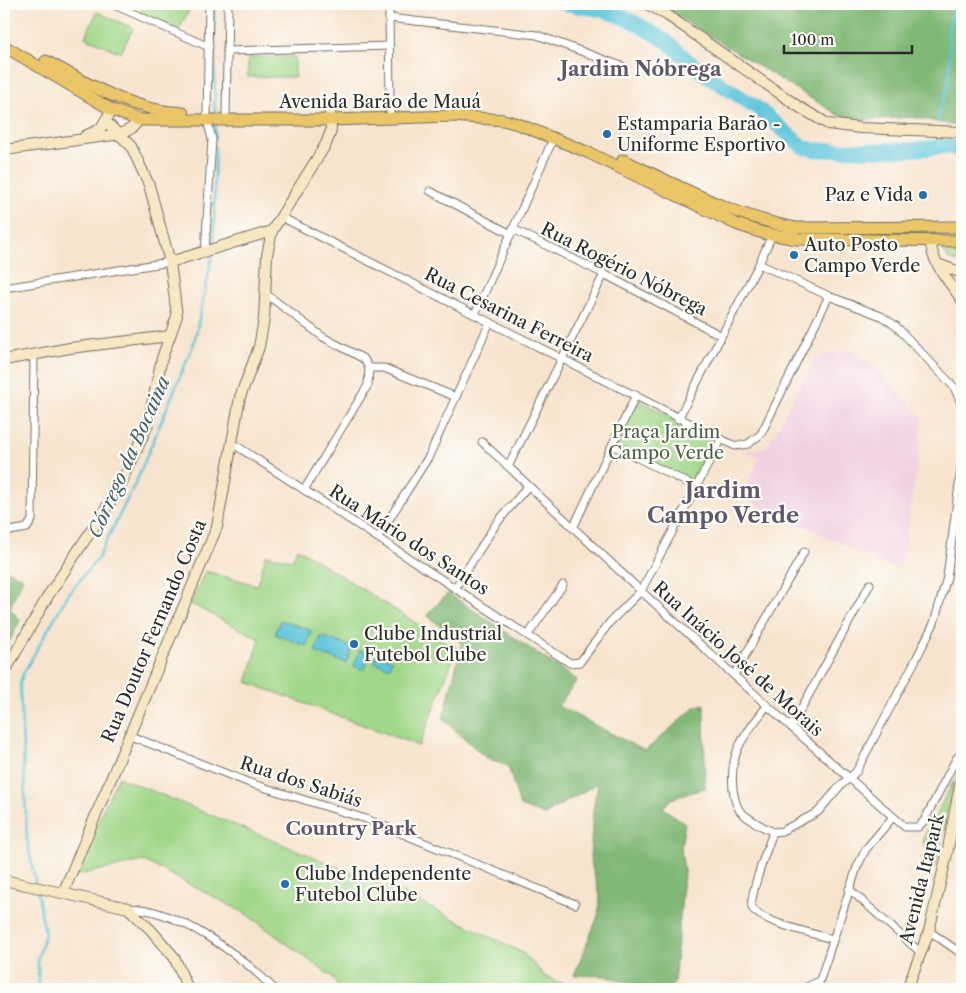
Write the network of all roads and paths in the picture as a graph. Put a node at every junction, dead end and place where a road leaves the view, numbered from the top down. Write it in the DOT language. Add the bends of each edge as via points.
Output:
graph roads {
  1 [pos="112,4"];
  2 [pos="209,4"];
  3 [pos="228,4"];
  4 [pos="389,4"];
  5 [pos="647,4"];
  6 [pos="389,18"];
  7 [pos="4,40"];
  8 [pos="4,46"];
  9 [pos="389,46"];
  10 [pos="209,47"];
  11 [pos="227,51"];
  12 [pos="624,68"];
  13 [pos="112,110"];
  14 [pos="157,111"];
  15 [pos="390,111"];
  16 [pos="225,116"];
  17 [pos="331,116"];
  18 [pos="209,117"];
  19 [pos="139,120"];
  20 [pos="106,122"];
  21 [pos="962,132"];
  22 [pos="121,134"];
  23 [pos="554,137"];
  24 [pos="77,139"];
  25 [pos="4,150"];
  26 [pos="430,191"];
  27 [pos="282,218"];
  28 [pos="962,227"];
  29 [pos="272,231"];
  30 [pos="512,231"];
  31 [pos="772,235"];
  32 [pos="254,238"];
  33 [pos="962,241"];
  34 [pos="931,242"];
  35 [pos="206,253"];
  36 [pos="267,255"];
  37 [pos="170,262"];
  38 [pos="759,264"];
  39 [pos="939,265"];
  40 [pos="962,273"];
  41 [pos="604,274"];
  42 [pos="4,288"];
  43 [pos="266,294"];
  44 [pos="829,296"];
  45 [pos="962,300"];
  46 [pos="475,314"];
  47 [pos="490,322"];
  48 [pos="720,335"];
  49 [pos="170,336"];
  50 [pos="34,354"];
  51 [pos="562,359"];
  52 [pos="4,360"];
  53 [pos="370,368"];
  54 [pos="636,395"];
  55 [pos="456,397"];
  56 [pos="962,405"];
  57 [pos="678,419"];
  58 [pos="721,440"];
  59 [pos="482,442"];
  60 [pos="232,443"];
  61 [pos="612,445"];
  62 [pos="962,462"];
  63 [pos="508,465"];
  64 [pos="528,486"];
  65 [pos="696,487"];
  66 [pos="304,490"];
  67 [pos="573,528"];
  68 [pos="4,532"];
  69 [pos="378,538"];
  70 [pos="804,552"];
  71 [pos="870,584"];
  72 [pos="563,585"];
  73 [pos="455,588"];
  74 [pos="641,591"];
  75 [pos="528,635"];
  76 [pos="4,673"];
  77 [pos="734,675"];
  78 [pos="767,706"];
  79 [pos="791,727"];
  80 [pos="128,735"];
  81 [pos="962,753"];
  82 [pos="962,774"];
  83 [pos="849,778"];
  84 [pos="892,818"];
  85 [pos="773,832"];
  86 [pos="4,880"];
  87 [pos="849,889"];
  88 [pos="60,892"];
  89 [pos="575,904"];
  90 [pos="128,908"];
  91 [pos="929,931"];
  92 [pos="833,939"];
  93 [pos="920,952"];
  94 [pos="962,954"];
  95 [pos="819,981"];
  96 [pos="270,988"];
  97 [pos="188,989"];
  98 [pos="803,989"];
  99 [pos="817,989"];
  100 [pos="907,989"];
  1 -- 10 [label="street"];
  2 -- 10 [label="street"];
  3 -- 11 [label="street"];
  4 -- 6 [label="street"];
  5 -- 21 [label="street" via="828,124"];
  6 -- 9 [label="street"];
  6 -- 12 [label="street" via="537,35"];
  7 -- 14 [label="main road, Avenida Barão de Mauá" via="108,94"];
  8 -- 13 [label="main road, Avenida Barão de Mauá"];
  9 -- 11 [label="street"];
  9 -- 15 [label="street"];
  10 -- 18 [label="street"];
  11 -- 16 [label="street"];
  13 -- 14 [label="main road" via="124,107"];
  13 -- 19 [label="main road, Avenida Barão de Mauá"];
  13 -- 20 [label="street"];
  14 -- 18 [label="main road, Avenida Barão de Mauá"];
  15 -- 17 [label="main road, Avenida Barão de Mauá"];
  15 -- 28 [label="main road, Avenida Barão de Mauá" via="461,110 522,118 560,132 735,212 770,224 796,228"];
  16 -- 17 [label="main road, Avenida Barão de Mauá"];
  16 -- 18 [label="main road, Avenida Barão de Mauá"];
  17 -- 23 [label="main road, Avenida Barão de Mauá" via="472,117 518,124"];
  17 -- 27 [label="street, Rua Doutor Fernando Costa" via="331,131 326,144"];
  18 -- 19 [label="main road, Avenida Barão de Mauá"];
  18 -- 35 [label="street" via="212,139"];
  19 -- 22 [label="street"];
  20 -- 22 [label="street"];
  20 -- 24 [label="street" via="95,133"];
  22 -- 24 [label="street"];
  22 -- 37 [label="street" via="131,146 148,185"];
  23 -- 30 [label="street"];
  23 -- 31 [label="main road, Avenida Barão de Mauá" via="736,224"];
  24 -- 25 [label="street"];
  26 -- 30 [label="street, Rua Rogério Nóbrega"];
  27 -- 29 [label="street, Rua Doutor Fernando Costa"];
  27 -- 46 [label="street, Rua Cesarina Ferreira"];
  28 -- 34 [label="main road" via="939,232"];
  29 -- 32 [label="street"];
  29 -- 36 [label="street, Rua Doutor Fernando Costa"];
  30 -- 41 [label="street, Rua Rogério Nóbrega"];
  30 -- 46 [label="street"];
  31 -- 34 [label="main road, Avenida Barão de Mauá" via="797,239"];
  31 -- 38 [label="street"];
  32 -- 35 [label="street"];
  32 -- 36 [label="street"];
  33 -- 34 [label="main road, Avenida Barão de Mauá"];
  34 -- 39 [label="street"];
  35 -- 37 [label="street"];
  36 -- 43 [label="street, Rua Doutor Fernando Costa"];
  37 -- 42 [label="street"];
  37 -- 49 [label="street" via="177,307"];
  38 -- 44 [label="street"];
  38 -- 48 [label="street"];
  39 -- 40 [label="street"];
  39 -- 45 [label="street"];
  41 -- 48 [label="street, Rua Rogério Nóbrega"];
  41 -- 51 [label="street"];
  43 -- 53 [label="street" via="322,337 364,359"];
  43 -- 60 [label="street, Rua Doutor Fernando Costa" via="259,347 240,397"];
  44 -- 56 [label="street" via="880,316 896,326 954,387"];
  44 -- 58 [label="street, Rua Cesarina Ferreira" via="761,434 742,445 735,446"];
  46 -- 47 [label="street, Rua Cesarina Ferreira"];
  47 -- 51 [label="street, Rua Cesarina Ferreira"];
  47 -- 55 [label="street"];
  48 -- 57 [label="street"];
  49 -- 50 [label="street"];
  49 -- 76 [label="street" via="148,424 120,487 48,596"];
  50 -- 52 [label="street"];
  50 -- 68 [label="street" via="32,520 27,528"];
  51 -- 54 [label="street, Rua Cesarina Ferreira"];
  51 -- 63 [label="street"];
  53 -- 55 [label="street" via="384,368"];
  53 -- 66 [label="street" via="368,385"];
  54 -- 57 [label="street, Rua Cesarina Ferreira"];
  54 -- 61 [label="street"];
  55 -- 69 [label="street" via="429,456"];
  57 -- 58 [label="street, Rua Cesarina Ferreira"];
  58 -- 65 [label="street"];
  59 -- 63 [label="street, Rua Inácio José de Morais"];
  60 -- 66 [label="street, Rua Mário dos Santos"];
  60 -- 80 [label="street, Rua Doutor Fernando Costa" via="217,527"];
  61 -- 65 [label="street"];
  61 -- 67 [label="street"];
  62 -- 83 [label="street" via="947,577 934,623 862,764"];
  63 -- 64 [label="street, Rua Inácio José de Morais"];
  64 -- 67 [label="street, Rua Inácio José de Morais"];
  64 -- 73 [label="street" via="496,524"];
  65 -- 74 [label="street"];
  66 -- 69 [label="street, Rua Mário dos Santos"];
  67 -- 74 [label="street, Rua Inácio José de Morais"];
  69 -- 73 [label="street, Rua Mário dos Santos"];
  70 -- 77 [label="street"];
  71 -- 79 [label="street"];
  72 -- 75 [label="street"];
  73 -- 75 [label="street, Rua Mário dos Santos"];
  74 -- 75 [label="street, Rua Mário dos Santos" via="610,622 580,662 570,663"];
  74 -- 77 [label="street, Rua Inácio José de Morais"];
  77 -- 78 [label="street, Rua Inácio José de Morais"];
  78 -- 79 [label="street, Rua Inácio José de Morais"];
  78 -- 85 [label="street" via="735,752 732,777 738,810"];
  79 -- 83 [label="street, Rua Inácio José de Morais"];
  80 -- 88 [label="street, Rua Doutor Fernando Costa"];
  80 -- 89 [label="street, Rua dos Sabiás" via="250,783 366,819"];
  81 -- 84 [label="street, Rua Inácio José de Morais" via="918,827 905,827"];
  82 -- 91 [label="street, Avenida Itapark"];
  83 -- 84 [label="street, Rua Inácio José de Morais"];
  83 -- 85 [label="street" via="818,812 782,831"];
  84 -- 87 [label="street" via="866,849"];
  85 -- 92 [label="street" via="752,895 752,909 756,914"];
  86 -- 88 [label="street"];
  87 -- 92 [label="street"];
  87 -- 93 [label="street"];
  88 -- 90 [label="street"];
  90 -- 96 [label="street" via="156,912 208,938 250,966"];
  90 -- 97 [label="street" via="174,957"];
  91 -- 93 [label="street, Avenida Itapark"];
  91 -- 94 [label="street"];
  92 -- 95 [label="street"];
  93 -- 100 [label="street, Avenida Itapark"];
  95 -- 98 [label="street"];
  95 -- 99 [label="street"];
}
